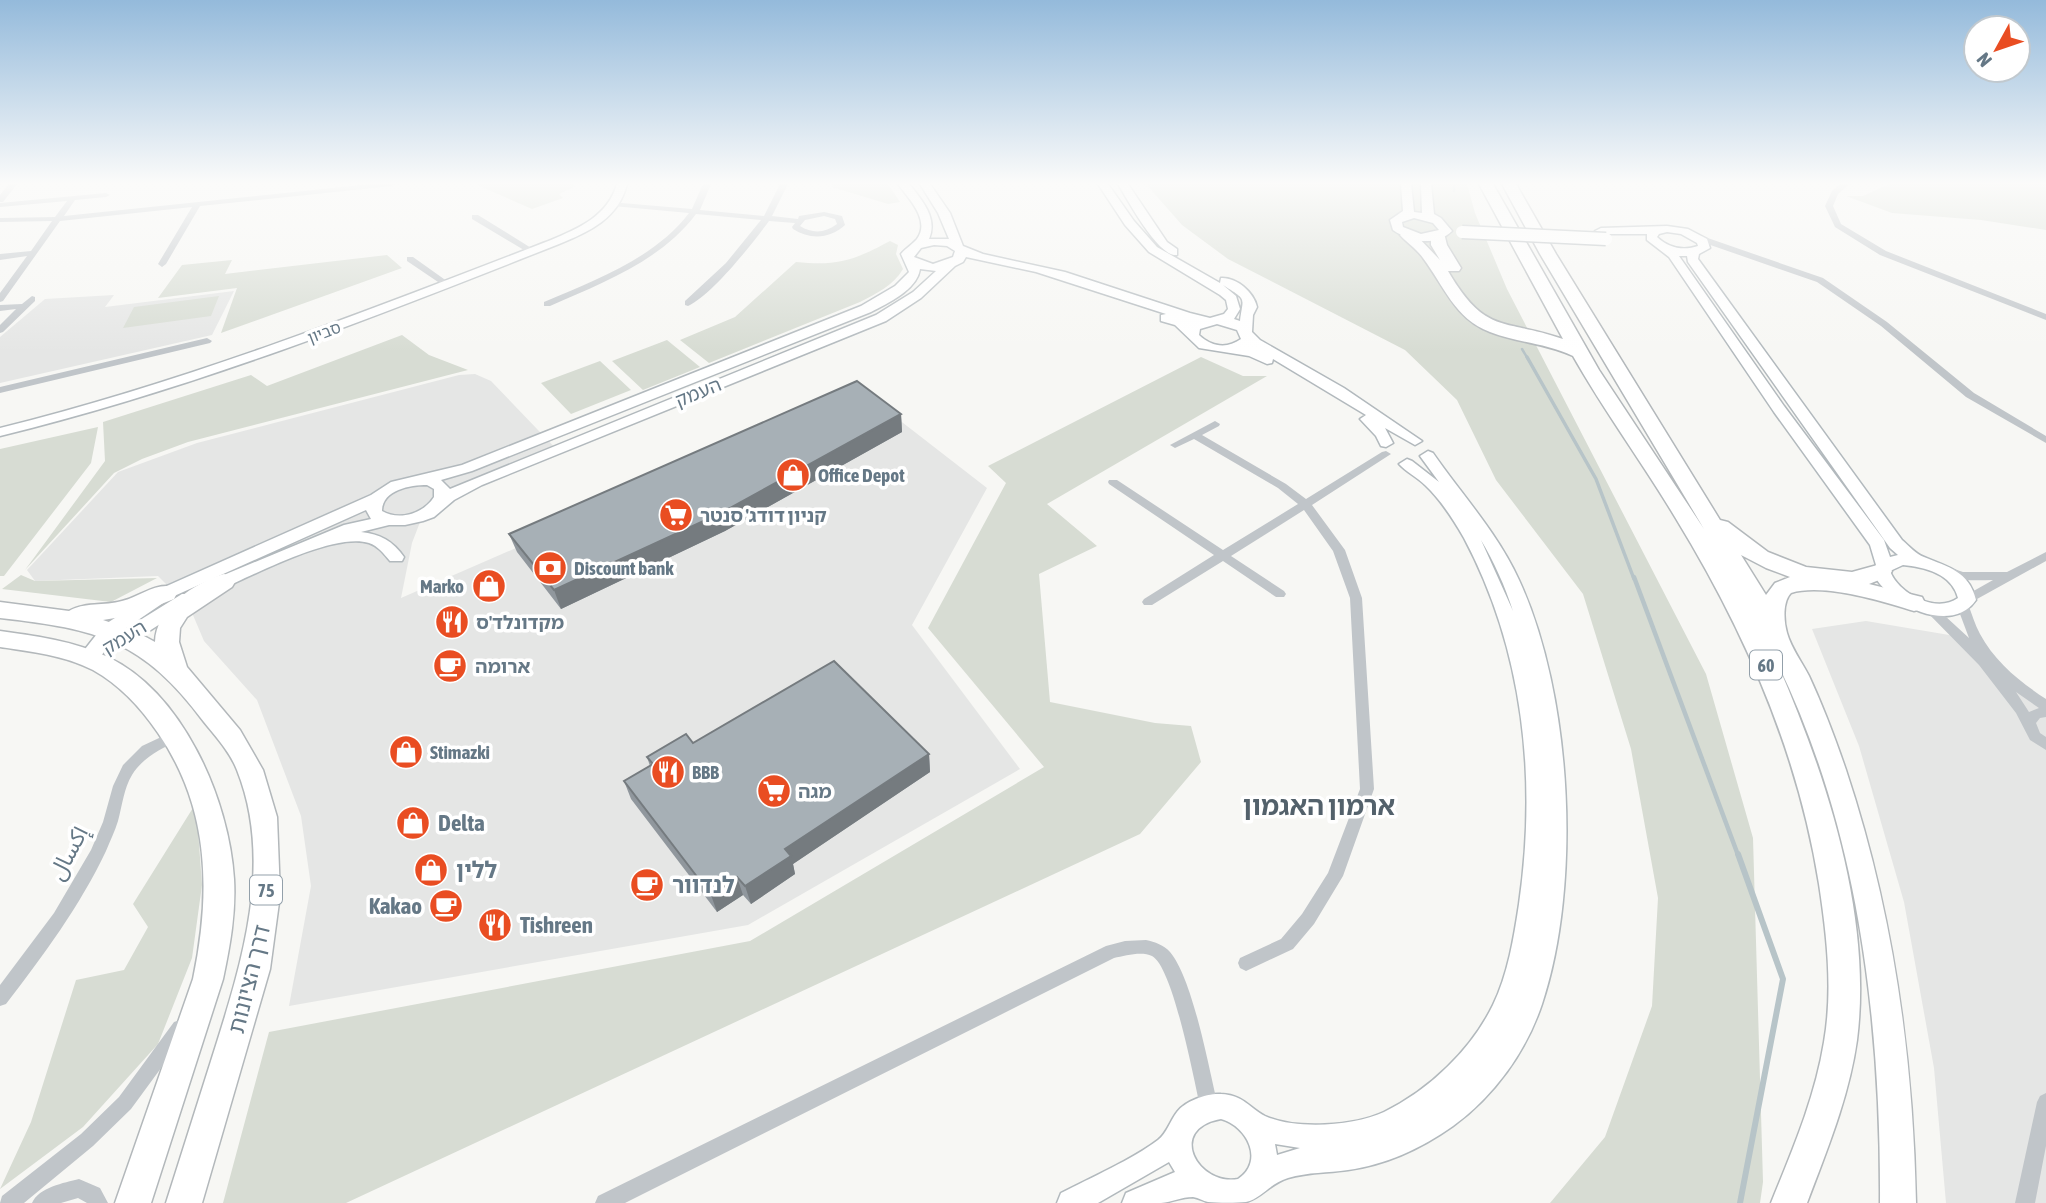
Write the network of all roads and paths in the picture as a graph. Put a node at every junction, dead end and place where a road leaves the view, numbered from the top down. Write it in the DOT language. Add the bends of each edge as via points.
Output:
graph roads {
  1 [pos="43,240"];
  2 [pos="176,240"];
  3 [pos="514,240"];
  4 [pos="557,240"];
  5 [pos="665,240"];
  6 [pos="749,240"];
  7 [pos="922,240"];
  8 [pos="956,240"];
  9 [pos="1145,240"];
  10 [pos="1160,240"];
  11 [pos="1416,240"];
  12 [pos="1439,240"];
  13 [pos="1518,240"];
  14 [pos="1540,240"];
  15 [pos="1657,240"];
  16 [pos="1690,240"];
  17 [pos="1860,240"];
  18 [pos="919,244"];
  19 [pos="1699,246"];
  20 [pos="960,249"];
  21 [pos="532,251"];
  22 [pos="34,253"];
  23 [pos="0,257"];
  24 [pos="410,258"];
  25 [pos="912,262"];
  26 [pos="162,264"];
  27 [pos="952,264"];
  28 [pos="447,284"];
  29 [pos="0,299"];
  30 [pos="1233,299"];
  31 [pos="688,303"];
  32 [pos="547,304"];
  33 [pos="0,308"];
  34 [pos="1179,313"];
  35 [pos="1559,314"];
  36 [pos="2046,317"];
  37 [pos="1211,320"];
  38 [pos="0,330"];
  39 [pos="1191,331"];
  40 [pos="1247,333"];
  41 [pos="207,341"];
  42 [pos="1231,349"];
  43 [pos="1581,353"];
  44 [pos="0,390"];
  45 [pos="1215,424"];
  46 [pos="0,432"];
  47 [pos="1195,435"];
  48 [pos="2046,440"];
  49 [pos="1175,445"];
  50 [pos="1421,448"];
  51 [pos="1386,449"];
  52 [pos="1406,464"];
  53 [pos="424,480"];
  54 [pos="1112,482"];
  55 [pos="1695,497"];
  56 [pos="376,499"];
  57 [pos="1306,505"];
  58 [pos="436,506"];
  59 [pos="387,520"];
  60 [pos="304,548"];
  61 [pos="1223,556"];
  62 [pos="2046,556"];
  63 [pos="396,557"];
  64 [pos="1922,562"];
  65 [pos="1883,568"];
  66 [pos="2010,575"];
  67 [pos="224,582"];
  68 [pos="166,593"];
  69 [pos="1280,594"];
  70 [pos="1148,602"];
  71 [pos="1965,603"];
  72 [pos="1921,605"];
  73 [pos="0,610"];
  74 [pos="26,613"];
  75 [pos="1774,629"];
  76 [pos="119,634"];
  77 [pos="0,639"];
  78 [pos="89,658"];
  79 [pos="176,671"];
  80 [pos="2046,706"];
  81 [pos="2046,712"];
  82 [pos="2029,723"];
  83 [pos="174,736"];
  84 [pos="2046,745"];
  85 [pos="1246,963"];
  86 [pos="202,996"];
  87 [pos="0,998"];
  88 [pos="2046,1102"];
  89 [pos="1209,1106"];
  90 [pos="1254,1126"];
  91 [pos="1181,1131"];
  92 [pos="1257,1178"];
  93 [pos="1199,1184"];
  94 [pos="9,1203"];
  95 [pos="42,1203"];
  96 [pos="98,1203"];
  97 [pos="134,1203"];
  98 [pos="184,1203"];
  99 [pos="604,1203"];
  100 [pos="1071,1203"];
  101 [pos="1136,1203"];
  102 [pos="1789,1203"];
  103 [pos="1898,1203"];
  104 [pos="2025,1203"];
  1 -- 22 [label="street"];
  2 -- 26 [label="street"];
  3 -- 21 [label="street"];
  4 -- 21 [label="street, סביון"];
  5 -- 32 [label="street" via="642,258"];
  6 -- 31 [label="street"];
  7 -- 18 [label="street"];
  8 -- 20 [label="street"];
  9 -- 30 [label="street"];
  10 -- 40 [label="street" via="1249,299"];
  11 -- 43 [label="highway" via="1465,309 1482,322"];
  12 -- 35 [label="highway" via="1448,261 1493,317 1522,327 1550,323"];
  13 -- 35 [label="highway, 60"];
  14 -- 55 [label="highway, 60"];
  15 -- 19 [label="street" via="1677,251"];
  15 -- 65 [label="street" via="1673,255 1878,544"];
  16 -- 19 [label="street"];
  17 -- 36 [label="street"];
  18 -- 20 [label="street" via="943,242"];
  18 -- 25 [label="street, העמק" via="907,254"];
  19 -- 48 [label="street" via="1756,257 1820,281 1848,297 1970,395"];
  19 -- 64 [label="street" via="1692,259 1744,335 1896,544"];
  20 -- 27 [label="street, העמק" via="959,259"];
  20 -- 34 [label="street" via="1072,277"];
  21 -- 28 [label="street, סביון"];
  22 -- 23 [label="street"];
  22 -- 29 [label="street"];
  24 -- 28 [label="street"];
  25 -- 27 [label="street" via="928,267"];
  25 -- 53 [label="street, העמק" via="915,272 908,281 866,309 467,468"];
  27 -- 39 [label="street" via="1019,271 1180,322"];
  27 -- 58 [label="street, העמק" via="881,318 476,482"];
  28 -- 46 [label="street, סביון" via="205,375"];
  30 -- 34 [label="street" via="1218,311"];
  30 -- 37 [label="street" via="1234,309 1228,317"];
  33 -- 38 [label="street" via="28,303"];
  34 -- 37 [label="street"];
  35 -- 43 [label="highway, 60"];
  37 -- 39 [label="street"];
  37 -- 40 [label="street" via="1234,323"];
  39 -- 42 [label="street" via="1203,345"];
  40 -- 42 [label="street" via="1244,344"];
  40 -- 50 [label="street" via="1255,343 1339,391"];
  41 -- 44 [label="street"];
  42 -- 51 [label="street" via="1252,353 1335,397 1383,434"];
  43 -- 102 [label="highway, 60" via="1667,486 1742,615 1783,706 1826,849 1841,950 1843,1018 1827,1102"];
  45 -- 47 [label="street"];
  47 -- 49 [label="street"];
  47 -- 57 [label="street"];
  50 -- 51 [label="street" via="1399,439"];
  50 -- 52 [label="street" via="1423,461"];
  50 -- 92 [label="street" via="1504,566 1525,619 1544,697 1555,838 1541,970 1516,1036 1473,1091 1445,1116 1381,1149 1292,1163"];
  51 -- 52 [label="street"];
  51 -- 57 [label="street"];
  52 -- 90 [label="street" via="1431,480 1446,497 1473,540 1502,600 1521,660 1534,736 1538,815 1524,939 1500,1016 1480,1048 1428,1098 1393,1120 1346,1136 1308,1136"];
  53 -- 56 [label="street, העמק" via="400,483"];
  53 -- 58 [label="street" via="442,487 442,499"];
  54 -- 61 [label="street"];
  55 -- 65 [label="highway" via="1740,544 1778,565 1834,578 1867,577"];
  55 -- 75 [label="highway, 60"];
  56 -- 59 [label="street" via="374,513"];
  56 -- 68 [label="street, העמק"];
  57 -- 61 [label="street"];
  57 -- 85 [label="street" via="1339,550 1356,598 1367,789 1335,876 1308,919 1287,944"];
  58 -- 59 [label="street, העמק" via="416,518"];
  59 -- 60 [label="street, העמק" via="350,528"];
  60 -- 63 [label="street" via="339,538 367,537 386,543"];
  60 -- 67 [label="street, העמק"];
  61 -- 69 [label="street"];
  61 -- 70 [label="street"];
  62 -- 66 [label="street"];
  64 -- 65 [label="street" via="1902,559"];
  64 -- 66 [label="street" via="1962,576"];
  64 -- 71 [label="street" via="1962,585"];
  65 -- 72 [label="street" via="1886,584"];
  66 -- 71 [label="street"];
  67 -- 76 [label="street, העמק"];
  67 -- 79 [label="highway" via="186,606 170,625 167,641"];
  68 -- 74 [label="highway" via="108,613"];
  68 -- 76 [label="street, העמק"];
  71 -- 72 [label="street" via="1942,610"];
  71 -- 80 [label="street" via="1973,637 2007,677"];
  72 -- 75 [label="highway" via="1860,590 1793,584 1776,596"];
  72 -- 82 [label="street" via="1954,631 2010,692"];
  73 -- 74 [label="highway, דרך הציונות / 75"];
  74 -- 76 [label="highway, דרך הציונות / 75" via="86,622"];
  75 -- 103 [label="highway, 60" via="1828,757 1858,856 1894,1045"];
  76 -- 78 [label="street, העמק"];
  76 -- 79 [label="highway, דרך הציונות / 75"];
  77 -- 78 [label="highway, דרך הציונות / 75"];
  78 -- 83 [label="highway, דרך הציונות / 75" via="128,680 154,706"];
  79 -- 98 [label="highway, דרך הציונות / 75" via="250,770 259,799 267,879 264,930 255,969"];
  81 -- 82 [label="street" via="2037,713"];
  82 -- 84 [label="street"];
  83 -- 86 [label="highway, דרך הציונות / 75" via="201,785 219,856 222,895 217,943"];
  83 -- 87 [label="street, إكسال" via="133,762 121,782 107,831 78,886"];
  86 -- 94 [label="street" via="125,1103"];
  86 -- 97 [label="highway, דרך הציונות / 75"];
  88 -- 104 [label="street"];
  89 -- 90 [label="street" via="1236,1110"];
  89 -- 91 [label="street" via="1197,1110"];
  89 -- 99 [label="street" via="1177,980 1163,955 1141,946 1112,951"];
  90 -- 92 [label="street" via="1265,1159"];
  91 -- 93 [label="street" via="1182,1159"];
  91 -- 100 [label="street" via="1169,1147"];
  92 -- 93 [label="street" via="1241,1191 1227,1194"];
  93 -- 101 [label="street" via="1173,1185"];
  95 -- 96 [label="street" via="79,1188"];
}
